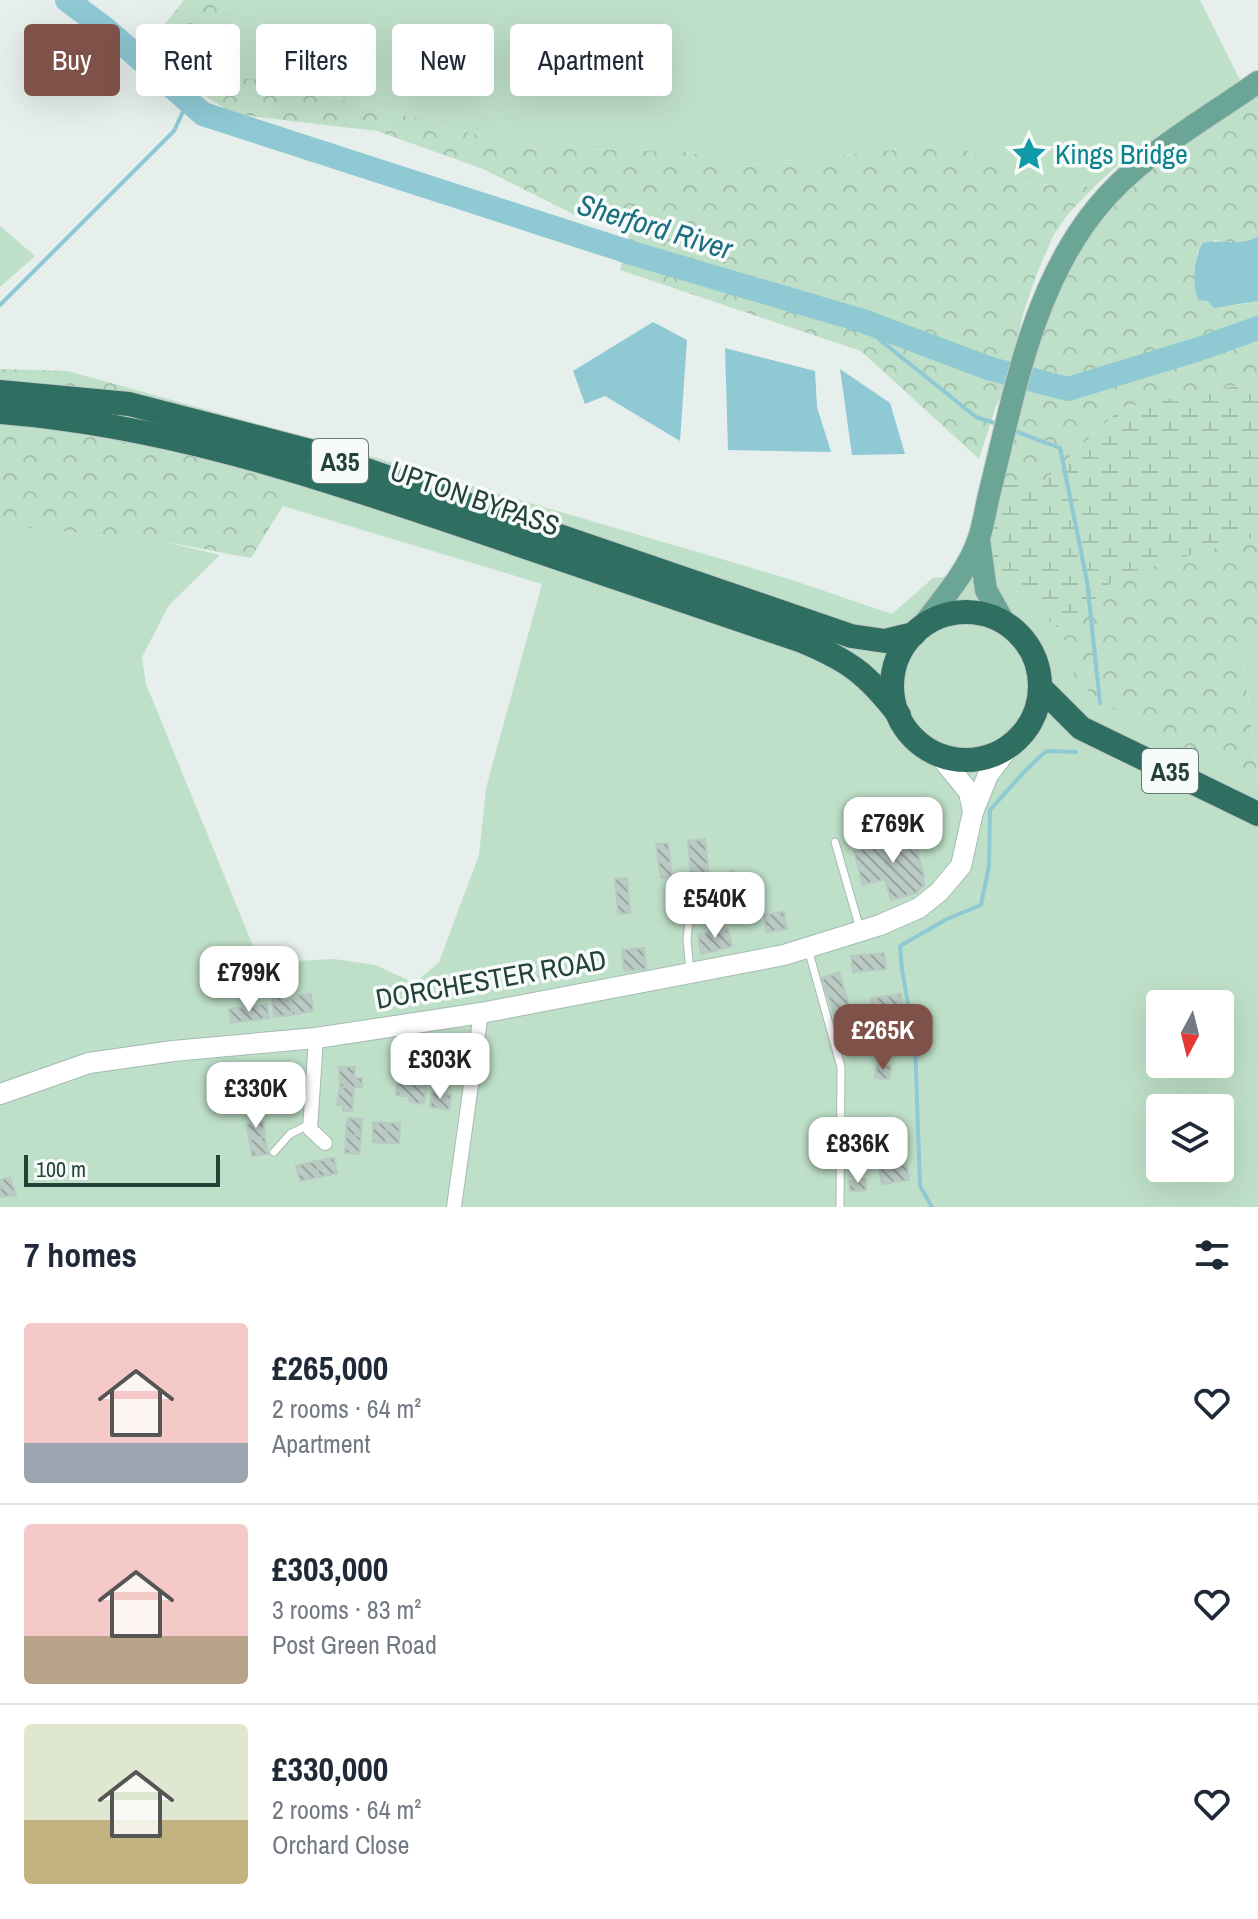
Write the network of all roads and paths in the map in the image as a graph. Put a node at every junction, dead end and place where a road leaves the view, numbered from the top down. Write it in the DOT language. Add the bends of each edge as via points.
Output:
graph roads {
  1 [pos="1258,82"];
  2 [pos="0,392"];
  3 [pos="0,412"];
  4 [pos="979,540"];
  5 [pos="1004,622"];
  6 [pos="919,629"];
  7 [pos="1041,688"];
  8 [pos="899,715"];
  9 [pos="1081,728"];
  10 [pos="1017,739"];
  11 [pos="938,754"];
  12 [pos="973,812"];
  13 [pos="1258,814"];
  14 [pos="835,842"];
  15 [pos="706,883"];
  16 [pos="860,931"];
  17 [pos="808,947"];
  18 [pos="690,975"];
  19 [pos="481,1013"];
  20 [pos="316,1038"];
  21 [pos="0,1094"];
  22 [pos="310,1124"];
  23 [pos="325,1143"];
  24 [pos="274,1152"];
  25 [pos="454,1207"];
  26 [pos="840,1207"];
  1 -- 4 [label="main road" via="1139,165 1096,208 1063,258 1023,363"];
  2 -- 6 [label="highway, UPTON BYPASS / A35" via="129,404 235,429 851,636 885,641"];
  3 -- 8 [label="highway, UPTON BYPASS / A35" via="115,426 305,472 815,647 841,658 876,686"];
  4 -- 5 [label="main road" via="986,590"];
  4 -- 6 [label="main road" via="956,584"];
  5 -- 6 [label="highway" via="958,612 941,615"];
  5 -- 7 [label="highway" via="1031,650"];
  6 -- 8 [label="highway" via="896,664 893,698"];
  7 -- 9 [label="highway, A35"];
  7 -- 10 [label="highway" via="1036,711"];
  8 -- 11 [label="highway" via="915,738"];
  9 -- 10 [label="highway, A35" via="1056,727"];
  9 -- 13 [label="highway, A35"];
  10 -- 11 [label="highway" via="987,757 962,760"];
  10 -- 12 [label="main road, DORCHESTER ROAD" via="988,775"];
  11 -- 12 [label="main road" via="969,792"];
  12 -- 16 [label="main road, DORCHESTER ROAD" via="961,866 939,892 919,908"];
  14 -- 16 [label="lane"];
  15 -- 18 [label="lane" via="690,912"];
  16 -- 17 [label="main road, DORCHESTER ROAD"];
  17 -- 18 [label="main road, DORCHESTER ROAD"];
  17 -- 26 [label="lane" via="841,1067"];
  18 -- 19 [label="main road, DORCHESTER ROAD"];
  19 -- 20 [label="main road, DORCHESTER ROAD"];
  19 -- 25 [label="street"];
  20 -- 21 [label="main road, DORCHESTER ROAD" via="89,1063"];
  20 -- 22 [label="street"];
  22 -- 23 [label="street"];
  22 -- 24 [label="lane" via="290,1134"];
}
